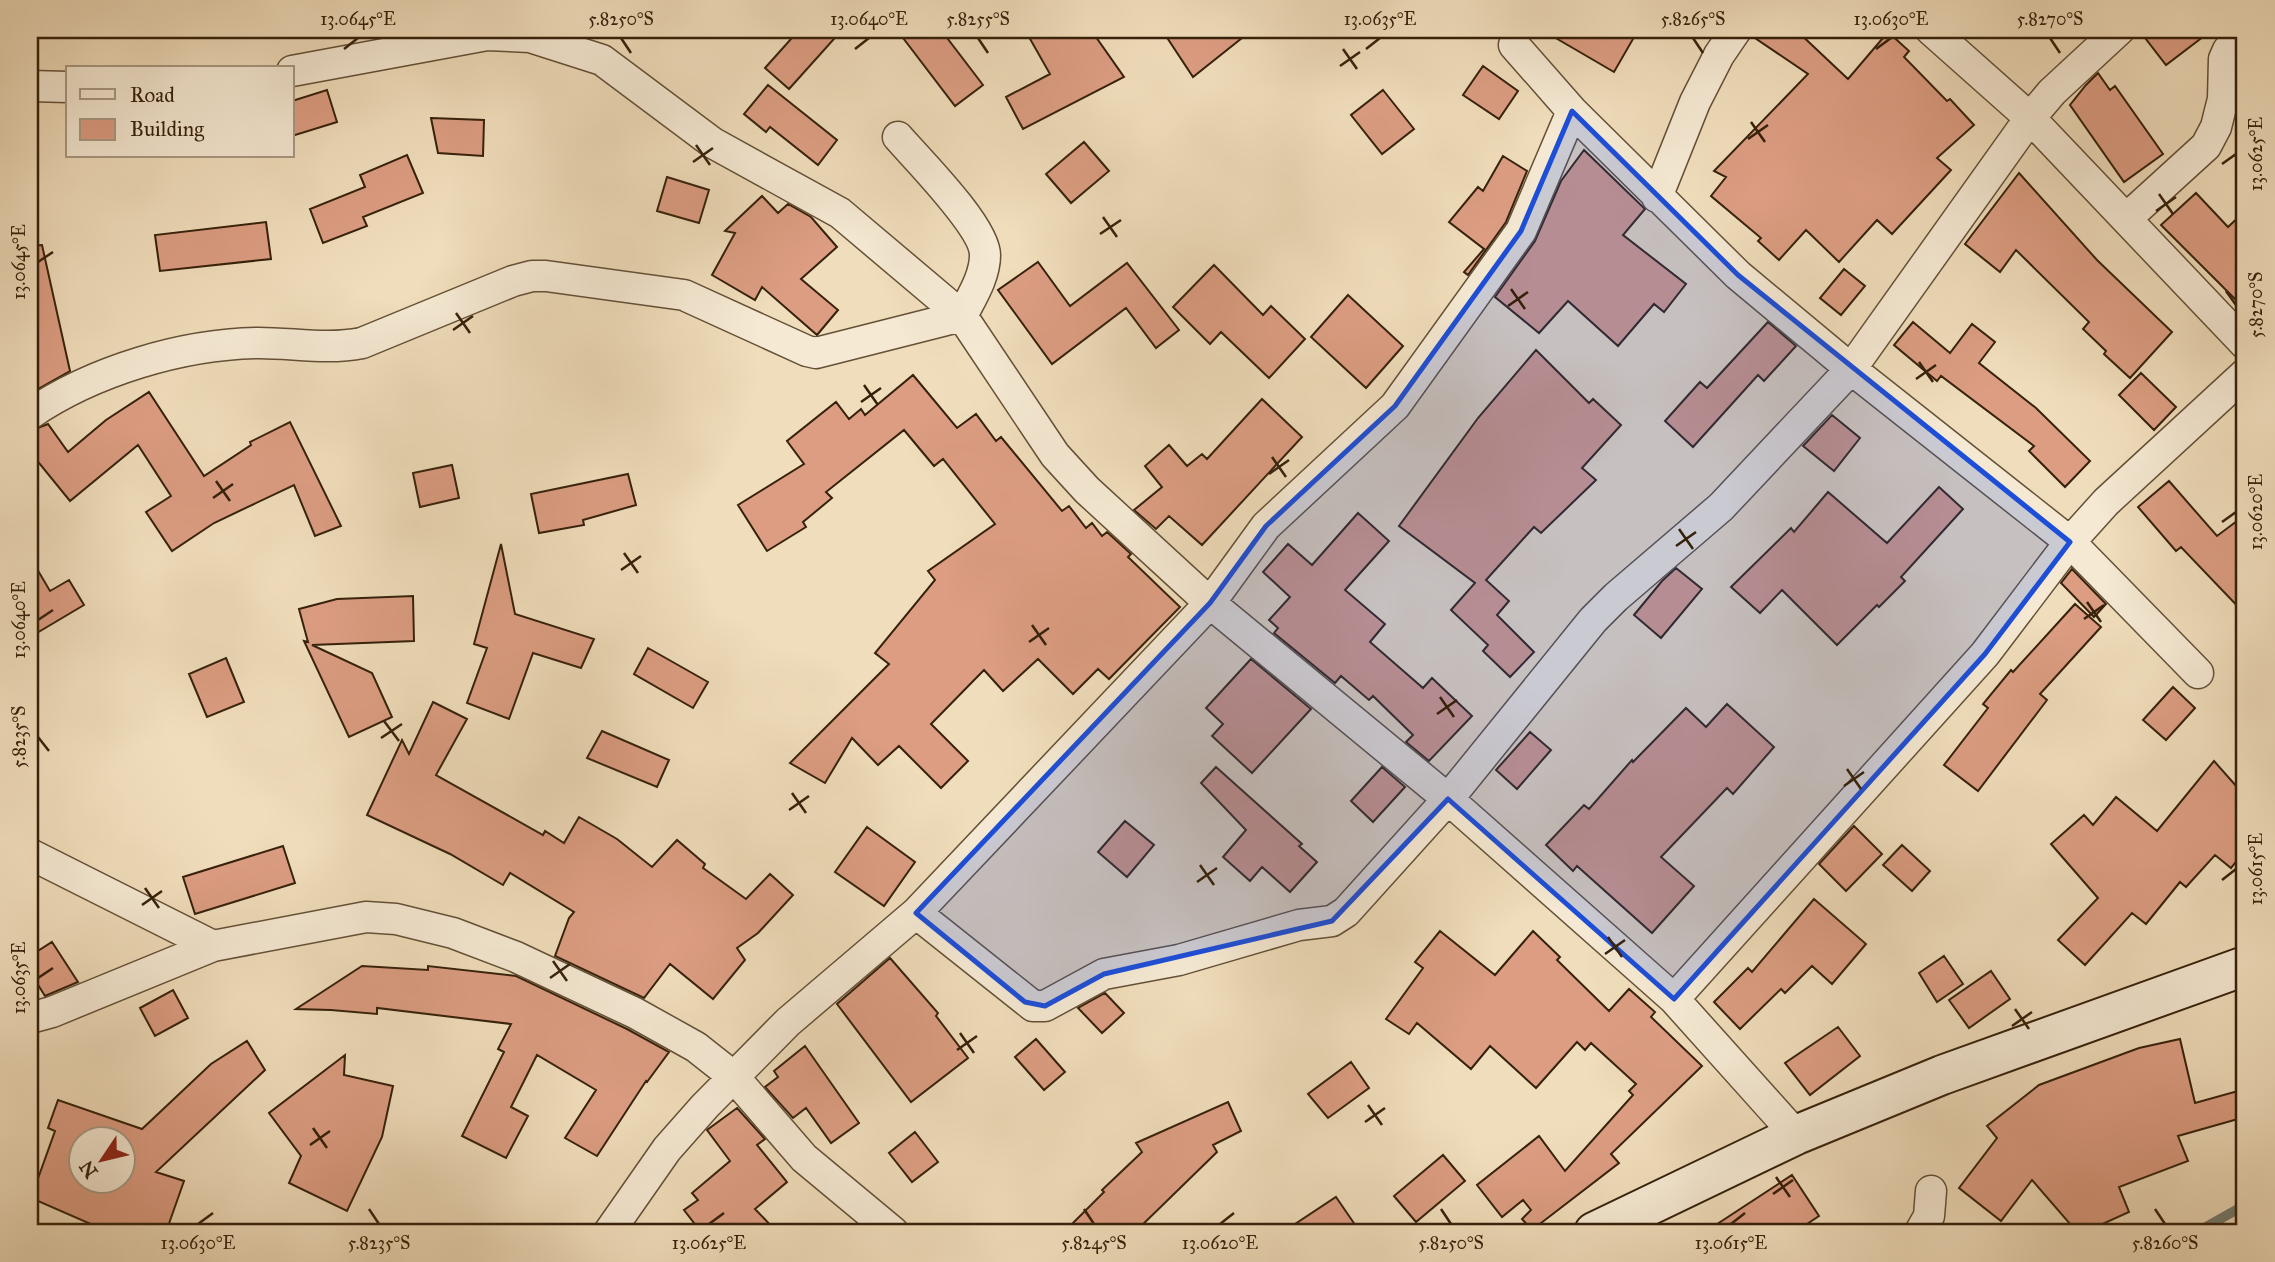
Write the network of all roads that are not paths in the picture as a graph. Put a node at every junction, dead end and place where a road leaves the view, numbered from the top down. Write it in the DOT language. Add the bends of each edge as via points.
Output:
graph roads {
  1 [pos="1736,30"];
  2 [pos="1931,30"];
  3 [pos="2119,30"];
  4 [pos="2245,35"];
  5 [pos="1514,46"];
  6 [pos="294,71"];
  7 [pos="30,86"];
  8 [pos="66,87"];
  9 [pos="1572,111"];
  10 [pos="2030,118"];
  11 [pos="898,137"];
  12 [pos="1657,197"];
  13 [pos="2127,218"];
  14 [pos="961,316"];
  15 [pos="2245,344"];
  16 [pos="1852,369"];
  17 [pos="2245,374"];
  18 [pos="30,414"];
  19 [pos="2070,542"];
  20 [pos="1210,603"];
  21 [pos="2198,673"];
  22 [pos="1448,799"];
  23 [pos="30,854"];
  24 [pos="916,913"];
  25 [pos="213,946"];
  26 [pos="2245,966"];
  27 [pos="1674,999"];
  28 [pos="30,1018"];
  29 [pos="734,1077"];
  30 [pos="1796,1135"];
  31 [pos="1931,1191"];
  32 [pos="609,1232"];
  33 [pos="893,1232"];
  34 [pos="1594,1232"];
  35 [pos="1920,1232"];
  1 -- 12 [label="street" via="1695,102"];
  2 -- 10 [label="street"];
  3 -- 10 [label="street"];
  4 -- 13 [label="street" via="2224,59 2223,99 2206,146"];
  5 -- 9 [label="street"];
  6 -- 14 [label="street" via="504,34 530,37 602,60 713,143 840,213"];
  7 -- 8 [label="street"];
  9 -- 12 [label="street"];
  9 -- 20 [label="street" via="1521,230 1403,395 1266,526"];
  10 -- 13 [label="street"];
  10 -- 16 [label="street"];
  11 -- 14 [label="street" via="983,242 983,270"];
  12 -- 16 [label="street" via="1738,275"];
  13 -- 15 [label="street"];
  14 -- 18 [label="street" via="816,353 684,295 532,276 362,343 259,343 183,351 112,373 62,394"];
  14 -- 20 [label="street" via="1071,474"];
  16 -- 19 [label="street"];
  16 -- 22 [label="street" via="1721,507 1593,620"];
  17 -- 19 [label="street" via="2106,502"];
  19 -- 21 [label="street"];
  19 -- 27 [label="street" via="1977,663"];
  20 -- 22 [label="street"];
  20 -- 24 [label="street"];
  22 -- 24 [label="street" via="1346,912 1332,921 1299,925 1179,960 1104,974 1045,1006 1025,1002"];
  22 -- 27 [label="street"];
  23 -- 25 [label="street"];
  24 -- 29 [label="street" via="788,1022"];
  25 -- 28 [label="street"];
  25 -- 29 [label="street" via="366,917 453,933 635,1013 696,1047"];
  26 -- 30 [label="main road" via="1942,1075"];
  27 -- 30 [label="street"];
  29 -- 32 [label="street" via="667,1149"];
  29 -- 33 [label="street" via="804,1158"];
  30 -- 34 [label="main road"];
  31 -- 35 [label="street" via="1929,1216"];
}
